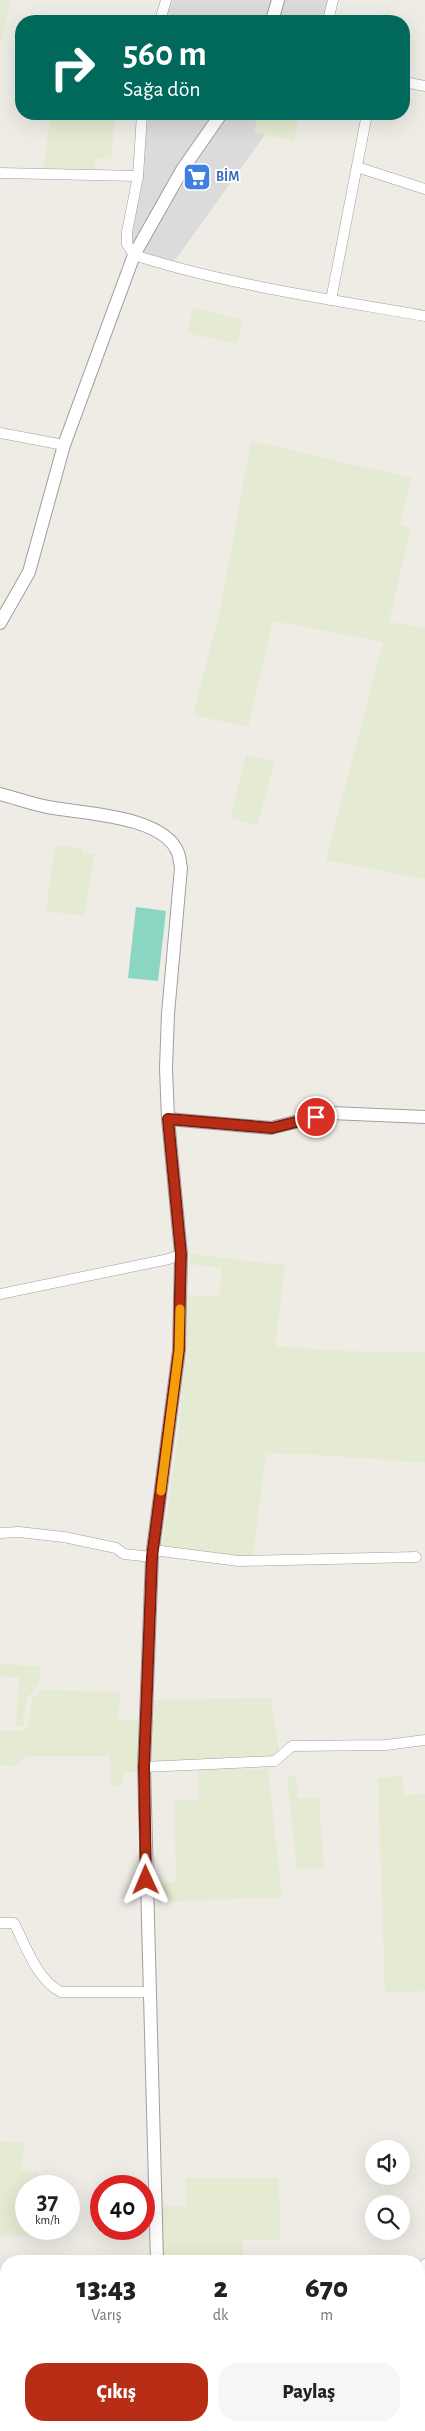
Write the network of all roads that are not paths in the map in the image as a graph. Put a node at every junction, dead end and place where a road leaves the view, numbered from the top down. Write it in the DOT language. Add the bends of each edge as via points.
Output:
graph roads {
  1 [pos="166,0"];
  2 [pos="278,0"];
  3 [pos="334,0"];
  4 [pos="162,15"];
  5 [pos="274,15"];
  6 [pos="330,15"];
  7 [pos="410,83"];
  8 [pos="425,86"];
  9 [pos="142,120"];
  10 [pos="217,120"];
  11 [pos="366,120"];
  12 [pos="357,167"];
  13 [pos="0,173"];
  14 [pos="138,176"];
  15 [pos="425,190"];
  16 [pos="134,255"];
  17 [pos="331,300"];
  18 [pos="425,316"];
  19 [pos="0,433"];
  20 [pos="64,445"];
  21 [pos="0,623"];
  22 [pos="0,794"];
  23 [pos="425,1117"];
  24 [pos="168,1119"];
  25 [pos="181,1254"];
  26 [pos="0,1294"];
  27 [pos="0,1533"];
  28 [pos="153,1554"];
  29 [pos="416,1557"];
  30 [pos="425,1740"];
  31 [pos="144,1767"];
  32 [pos="0,1923"];
  33 [pos="149,1992"];
  34 [pos="158,2255"];
  1 -- 4 [label="street"];
  2 -- 5 [label="street"];
  3 -- 6 [label="street"];
  7 -- 8 [label="street"];
  9 -- 14 [label="street"];
  10 -- 16 [label="street" via="182,170"];
  11 -- 12 [label="street"];
  12 -- 15 [label="street"];
  12 -- 17 [label="street"];
  13 -- 14 [label="street"];
  14 -- 16 [label="street" via="127,232 127,244"];
  16 -- 17 [label="street" via="170,267"];
  16 -- 20 [label="street"];
  17 -- 18 [label="street"];
  19 -- 20 [label="street"];
  20 -- 21 [label="street" via="28,572"];
  22 -- 24 [label="street" via="48,807 123,818 147,826 166,838 178,852 181,868 168,1014"];
  23 -- 24 [label="street" via="330,1113 272,1128"];
  24 -- 25 [label="street"];
  25 -- 26 [label="street"];
  25 -- 28 [label="street" via="179,1350"];
  27 -- 28 [label="street" via="64,1537 116,1548 124,1554"];
  28 -- 29 [label="street" via="239,1561"];
  28 -- 31 [label="street"];
  30 -- 31 [label="street" via="386,1745 292,1746 275,1761"];
  31 -- 33 [label="street"];
  32 -- 33 [label="street" via="14,1923 50,1986 61,1992"];
  33 -- 34 [label="street"];
}
